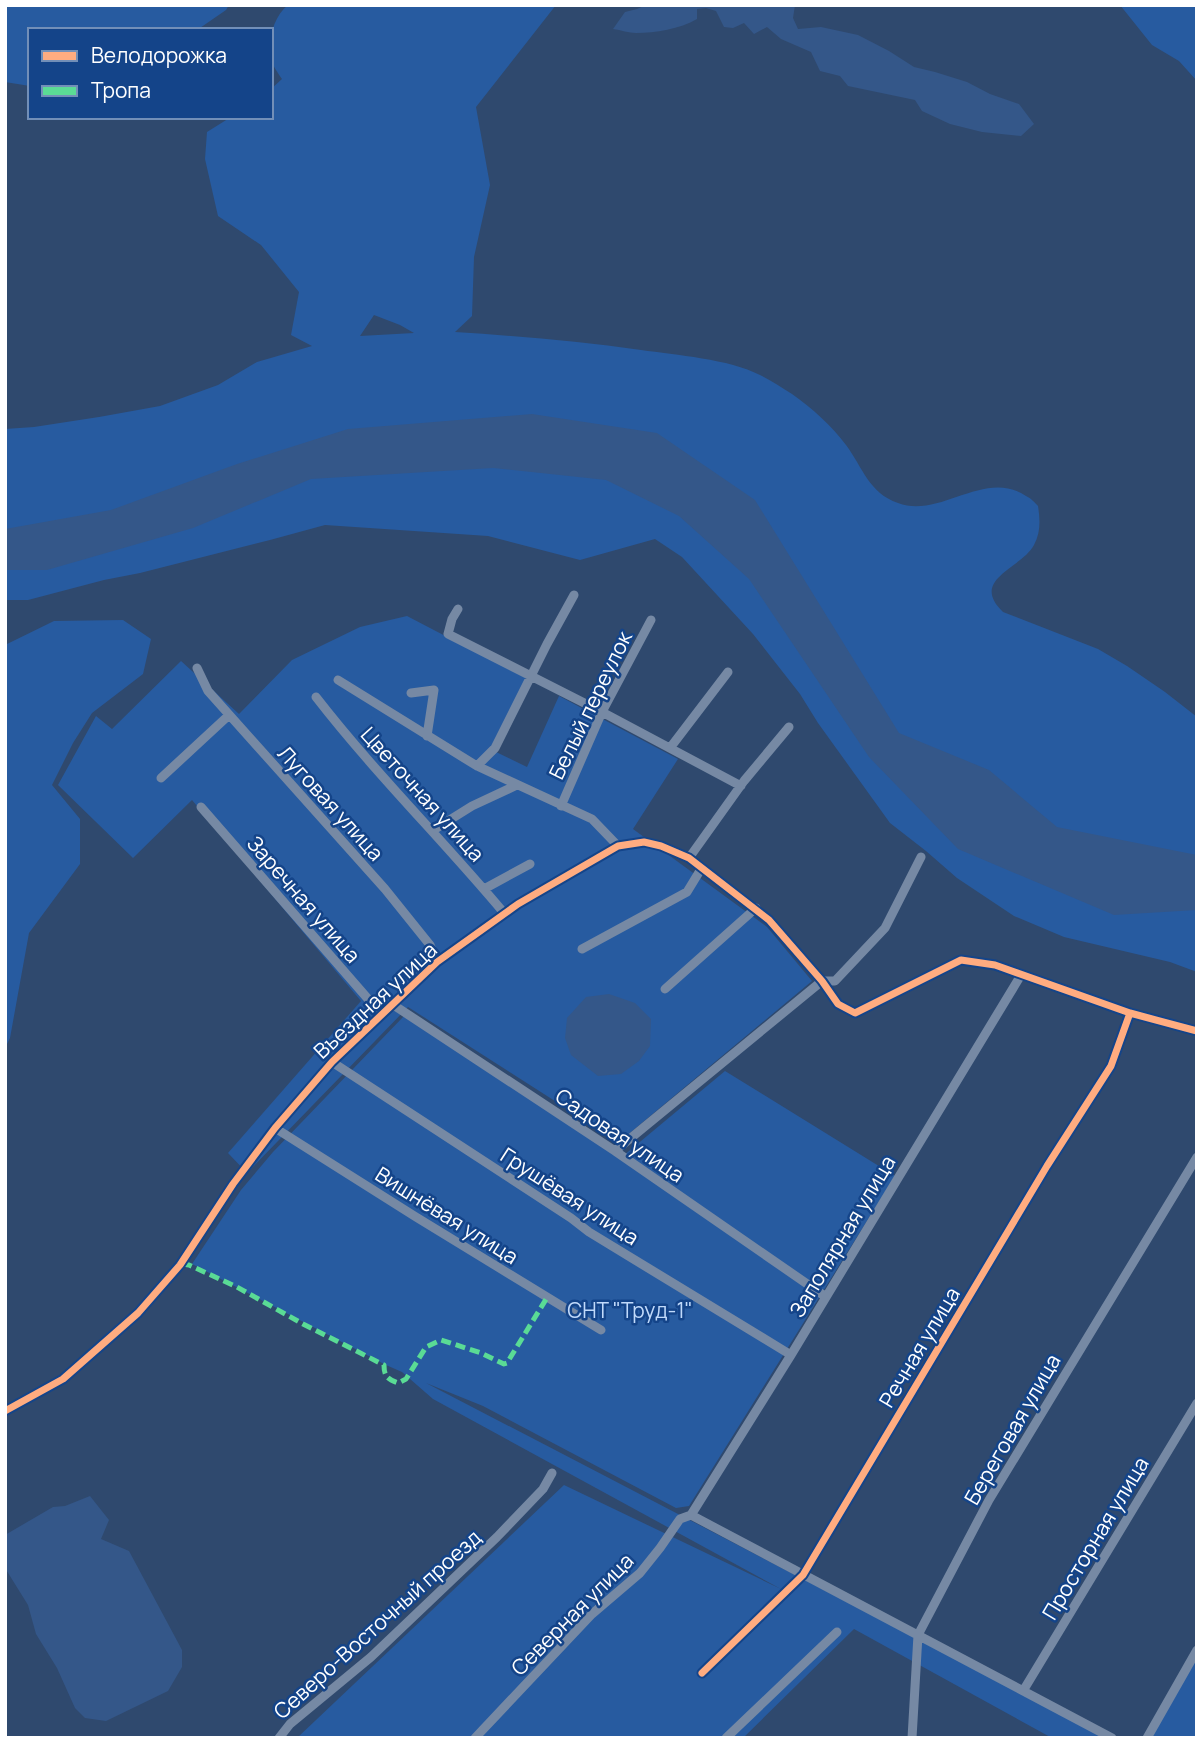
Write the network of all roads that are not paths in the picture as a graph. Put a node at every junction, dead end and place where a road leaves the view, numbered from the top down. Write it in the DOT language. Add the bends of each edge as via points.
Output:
graph roads {
  1 [pos="574,595"];
  2 [pos="458,609"];
  3 [pos="651,620"];
  4 [pos="197,668"];
  5 [pos="728,672"];
  6 [pos="532,676"];
  7 [pos="338,680"];
  8 [pos="411,693"];
  9 [pos="316,697"];
  10 [pos="602,712"];
  11 [pos="228,716"];
  12 [pos="789,727"];
  13 [pos="427,736"];
  14 [pos="670,748"];
  15 [pos="477,766"];
  16 [pos="161,778"];
  17 [pos="517,785"];
  18 [pos="741,786"];
  19 [pos="561,806"];
  20 [pos="201,807"];
  21 [pos="432,831"];
  22 [pos="618,846"];
  23 [pos="921,857"];
  24 [pos="689,858"];
  25 [pos="530,864"];
  26 [pos="701,869"];
  27 [pos="484,888"];
  28 [pos="756,908"];
  29 [pos="505,913"];
  30 [pos="582,949"];
  31 [pos="438,962"];
  32 [pos="1021,975"];
  33 [pos="822,981"];
  34 [pos="665,989"];
  35 [pos="392,1004"];
  36 [pos="1130,1013"];
  37 [pos="382,1015"];
  38 [pos="1197,1031"];
  39 [pos="332,1062"];
  40 [pos="275,1128"];
  41 [pos="615,1151"];
  42 [pos="1197,1157"];
  43 [pos="826,1297"];
  44 [pos="601,1330"];
  45 [pos="791,1354"];
  46 [pos="1197,1403"];
  47 [pos="5,1411"];
  48 [pos="552,1472"];
  49 [pos="691,1515"];
  50 [pos="803,1575"];
  51 [pos="837,1632"];
  52 [pos="918,1635"];
  53 [pos="1197,1650"];
  54 [pos="702,1673"];
  55 [pos="1023,1690"];
  56 [pos="279,1738"];
  57 [pos="475,1738"];
  58 [pos="726,1738"];
  59 [pos="912,1738"];
  60 [pos="1111,1738"];
  61 [pos="1147,1738"];
  1 -- 6 [label="street"];
  2 -- 6 [label="street" via="448,634"];
  3 -- 10 [label="street, Белый переулок"];
  4 -- 11 [label="street, Луговая улица"];
  5 -- 14 [label="street"];
  6 -- 10 [label="street"];
  6 -- 15 [label="street" via="495,748"];
  7 -- 13 [label="street"];
  8 -- 13 [label="street" via="434,690"];
  9 -- 21 [label="street, Цветочная улица"];
  10 -- 14 [label="street"];
  10 -- 19 [label="street, Белый переулок"];
  11 -- 16 [label="street"];
  11 -- 31 [label="street, Луговая улица" via="385,889 430,945"];
  12 -- 18 [label="street"];
  13 -- 15 [label="street"];
  14 -- 18 [label="street"];
  15 -- 17 [label="street"];
  17 -- 19 [label="street"];
  17 -- 21 [label="street, Белый переулок"];
  18 -- 24 [label="street"];
  19 -- 22 [label="street" via="592,819"];
  20 -- 37 [label="street, Заречная улица"];
  21 -- 27 [label="street, Цветочная улица"];
  22 -- 24 [label="street, Въездная улица" via="644,842"];
  22 -- 29 [label="street, Въездная улица"];
  23 -- 33 [label="street" via="885,928 835,981"];
  24 -- 26 [label="street"];
  25 -- 27 [label="street"];
  26 -- 28 [label="street"];
  26 -- 30 [label="street" via="687,892"];
  27 -- 29 [label="street, Цветочная улица"];
  28 -- 33 [label="street"];
  28 -- 34 [label="street"];
  29 -- 31 [label="street, Въездная улица"];
  31 -- 35 [label="street, Въездная улица"];
  32 -- 33 [label="street" via="996,965 961,960 855,1013 838,1004"];
  32 -- 36 [label="street"];
  32 -- 43 [label="street, Заполярная улица"];
  33 -- 41 [label="street"];
  35 -- 37 [label="street, Въездная улица"];
  35 -- 41 [label="street, Садовая улица"];
  36 -- 38 [label="street"];
  36 -- 50 [label="street, Речная улица" via="1111,1066"];
  37 -- 39 [label="street, Въездная улица"];
  39 -- 40 [label="street, Въездная улица"];
  39 -- 45 [label="street, Грушёвая улица" via="589,1232"];
  40 -- 44 [label="street, Вишнёвая улица"];
  40 -- 47 [label="street, Въездная улица" via="180,1265 138,1314 63,1379"];
  41 -- 43 [label="street, Садовая улица"];
  42 -- 52 [label="street, Береговая улица" via="989,1500"];
  43 -- 45 [label="street, Заполярная улица"];
  45 -- 49 [label="street, Заполярная улица"];
  46 -- 55 [label="street, Просторная улица"];
  48 -- 56 [label="street, Северо-Восточный проезд" via="544,1489 497,1537"];
  49 -- 50 [label="street"];
  49 -- 57 [label="street, Северная улица" via="680,1519 640,1573 592,1614"];
  50 -- 52 [label="street"];
  50 -- 54 [label="street, Речная улица"];
  51 -- 58 [label="street"];
  52 -- 55 [label="street"];
  52 -- 59 [label="street, Береговая улица"];
  53 -- 61 [label="street"];
  55 -- 60 [label="street"];
}
